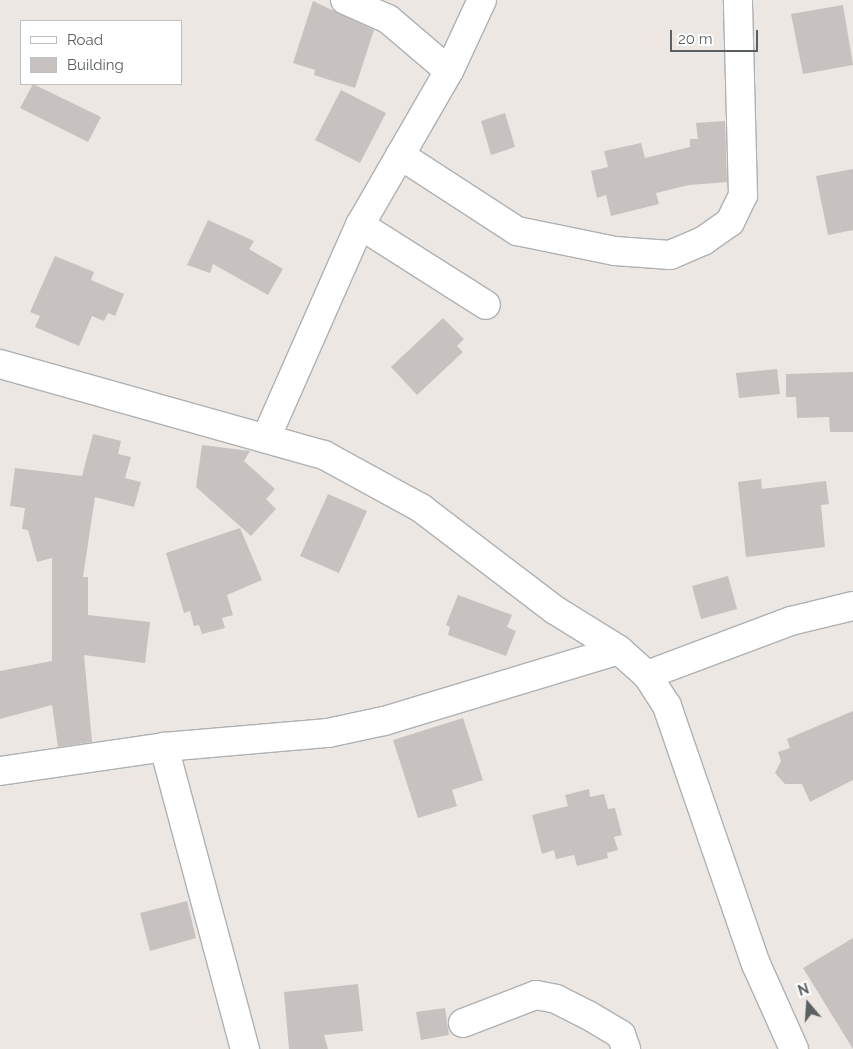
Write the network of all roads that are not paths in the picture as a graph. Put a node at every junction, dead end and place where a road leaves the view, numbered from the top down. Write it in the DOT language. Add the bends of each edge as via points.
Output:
graph roads {
  1 [pos="344,0"];
  2 [pos="482,0"];
  3 [pos="738,0"];
  4 [pos="449,71"];
  5 [pos="400,155"];
  6 [pos="360,225"];
  7 [pos="486,305"];
  8 [pos="0,364"];
  9 [pos="0,369"];
  10 [pos="266,438"];
  11 [pos="853,606"];
  12 [pos="619,650"];
  13 [pos="647,675"];
  14 [pos="164,748"];
  15 [pos="0,770"];
  16 [pos="463,1023"];
  17 [pos="245,1049"];
  18 [pos="626,1049"];
  19 [pos="794,1049"];
  1 -- 4 [label="street" via="388,19"];
  2 -- 4 [label="street"];
  3 -- 5 [label="street" via="743,194 730,222 703,241 670,254 615,251 517,230"];
  4 -- 5 [label="street"];
  5 -- 6 [label="street"];
  6 -- 7 [label="street"];
  6 -- 10 [label="street"];
  8 -- 9 [label="street"];
  8 -- 10 [label="street" via="124,402"];
  10 -- 12 [label="street" via="324,455 397,492 477,548 555,610"];
  11 -- 13 [label="street" via="791,621"];
  12 -- 13 [label="street"];
  12 -- 14 [label="street" via="384,721 260,742"];
  13 -- 19 [label="street" via="668,706 680,736 756,964"];
  14 -- 15 [label="street"];
  14 -- 17 [label="street"];
  16 -- 18 [label="street" via="536,995 556,999 588,1015 621,1035"];
}
